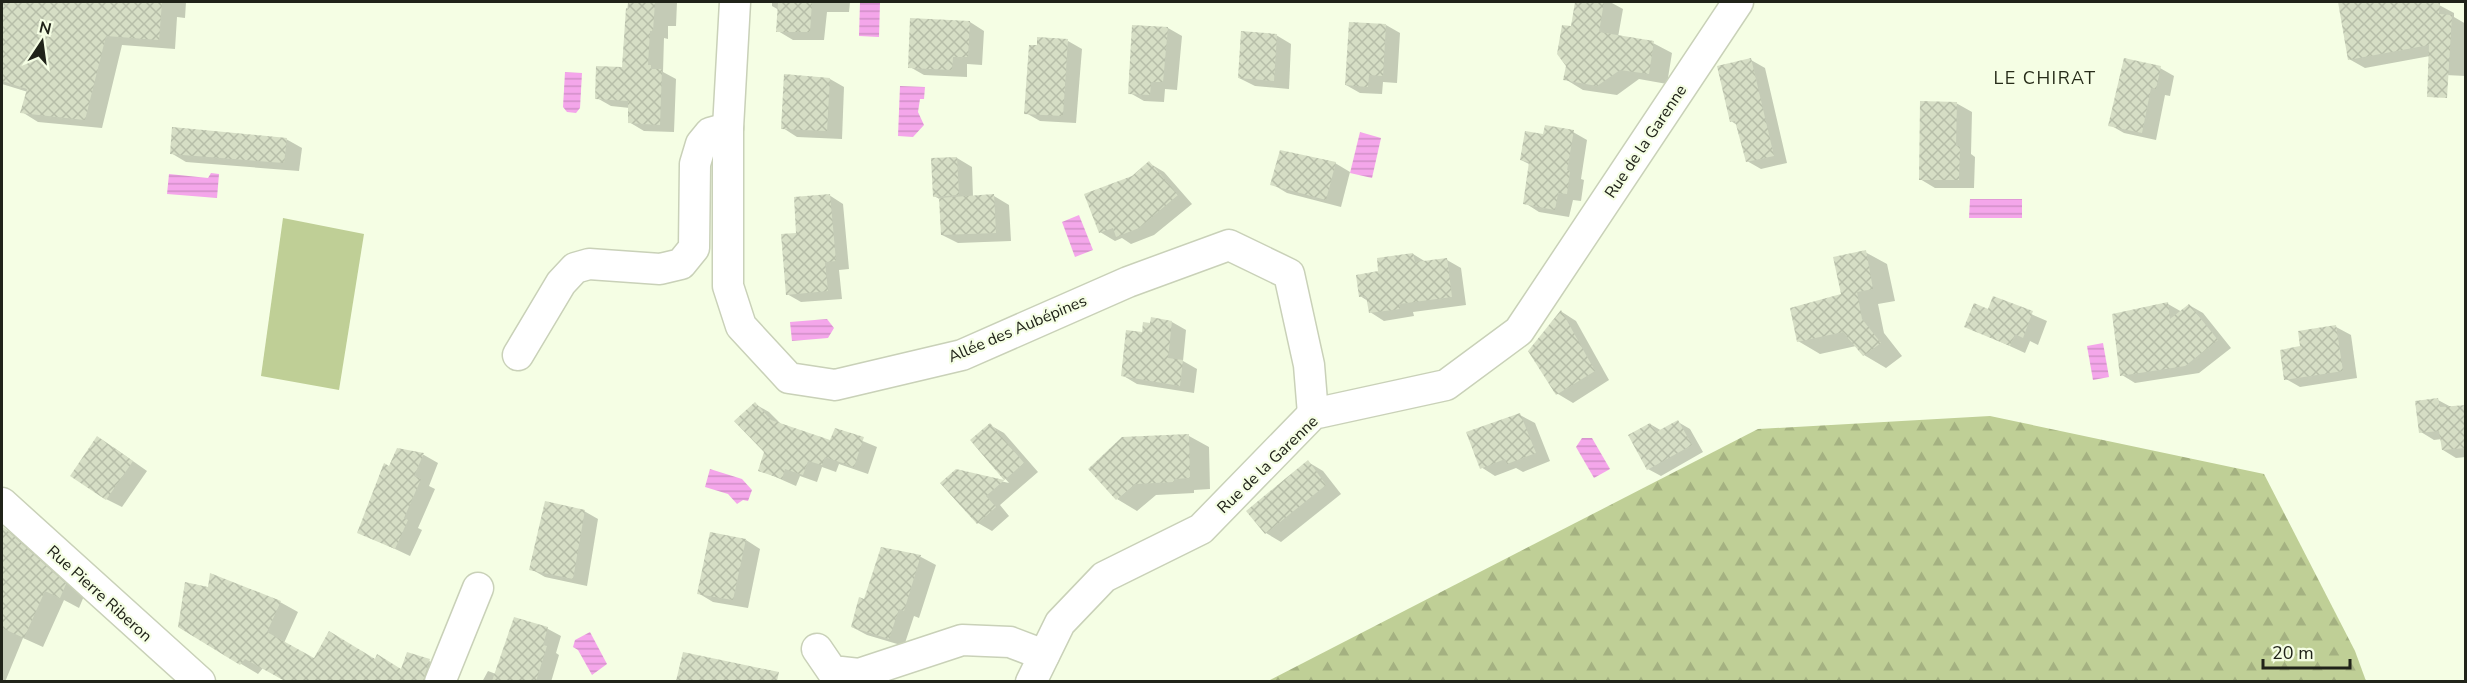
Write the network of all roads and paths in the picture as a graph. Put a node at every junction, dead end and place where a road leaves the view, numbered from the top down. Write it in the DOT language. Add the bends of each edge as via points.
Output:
graph roads {
  1 [pos="735,2"];
  2 [pos="1738,2"];
  3 [pos="728,128"];
  4 [pos="518,355"];
  5 [pos="1313,414"];
  6 [pos="2,503"];
  7 [pos="478,588"];
  8 [pos="817,649"];
  9 [pos="1037,668"];
  10 [pos="200,681"];
  11 [pos="440,681"];
  1 -- 3 [label="street"];
  2 -- 5 [label="street, Rue de la Garenne" via="1519,331 1446,385"];
  3 -- 4 [label="street" via="710,133 701,144 696,164 694,248 681,264 660,269 590,264 575,268 561,283"];
  3 -- 5 [label="street, Allée des Aubépines" via="728,286 741,326 789,378 836,385 962,355 1128,282 1229,245 1289,274 1310,365"];
  5 -- 9 [label="street, Rue de la Garenne" via="1201,529 1104,577 1060,622"];
  6 -- 10 [label="street, Rue Pierre Riberon"];
  7 -- 11 [label="street"];
  8 -- 9 [label="street" via="832,671 859,674 962,640 1010,642"];
}
